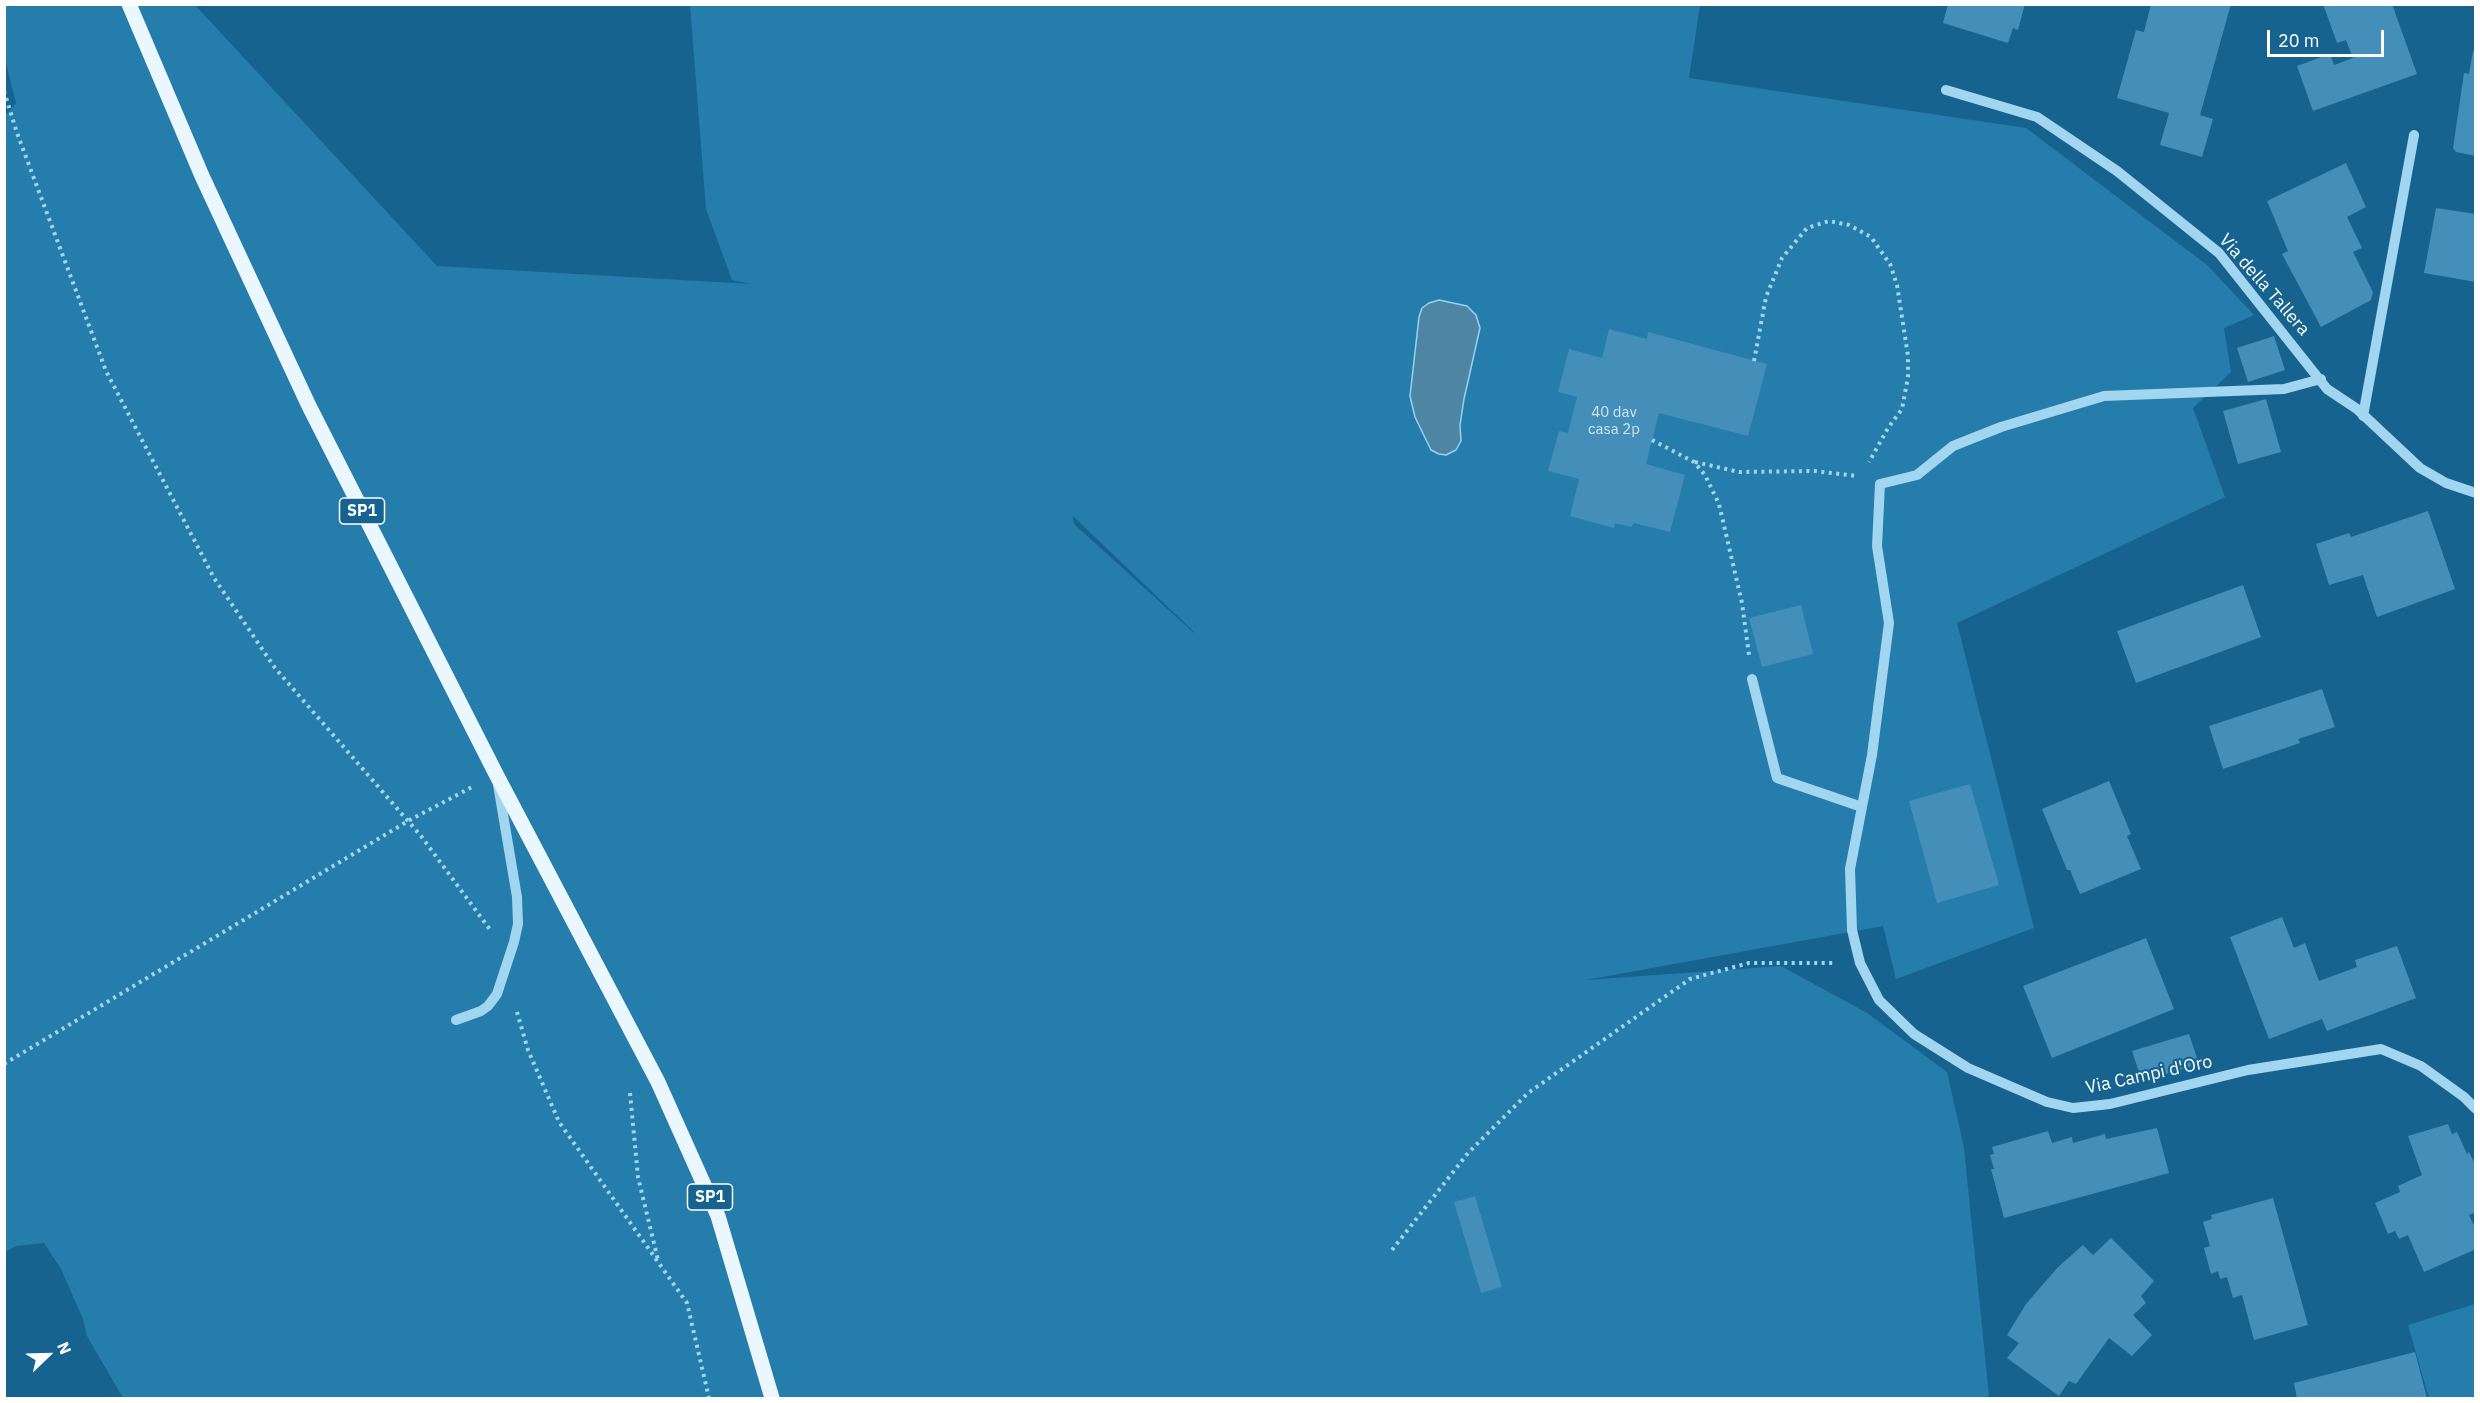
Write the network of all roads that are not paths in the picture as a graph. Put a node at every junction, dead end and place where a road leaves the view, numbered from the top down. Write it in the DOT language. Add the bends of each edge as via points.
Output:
graph roads {
  1 [pos="129,4"];
  2 [pos="1946,90"];
  3 [pos="2414,135"];
  4 [pos="2321,379"];
  5 [pos="2363,416"];
  6 [pos="2475,493"];
  7 [pos="1752,679"];
  8 [pos="496,774"];
  9 [pos="1862,807"];
  10 [pos="456,1020"];
  11 [pos="2475,1109"];
  12 [pos="772,1398"];
  1 -- 8 [label="main road, SP1" via="202,176 309,406"];
  2 -- 4 [label="street, Via della Tallera" via="2037,117 2117,171 2219,253"];
  3 -- 5 [label="street"];
  4 -- 5 [label="street, Via della Tallera" via="2327,389"];
  4 -- 9 [label="street, Via Campi d'Oro" via="2284,389 2104,396 1991,431 1953,446 1917,475 1880,484 1876,546 1889,623"];
  5 -- 6 [label="street, Via della Tallera" via="2420,468"];
  7 -- 9 [label="street" via="1777,778"];
  8 -- 10 [label="street" via="518,924 497,994 482,1011"];
  8 -- 12 [label="main road, SP1" via="658,1082 718,1216"];
  9 -- 11 [label="street, Via Campi d'Oro" via="1850,869 1852,930 1860,963 1879,1000 1914,1034 1968,1068 2047,1102 2073,1107 2110,1104 2248,1070 2382,1049 2421,1066"];
}
